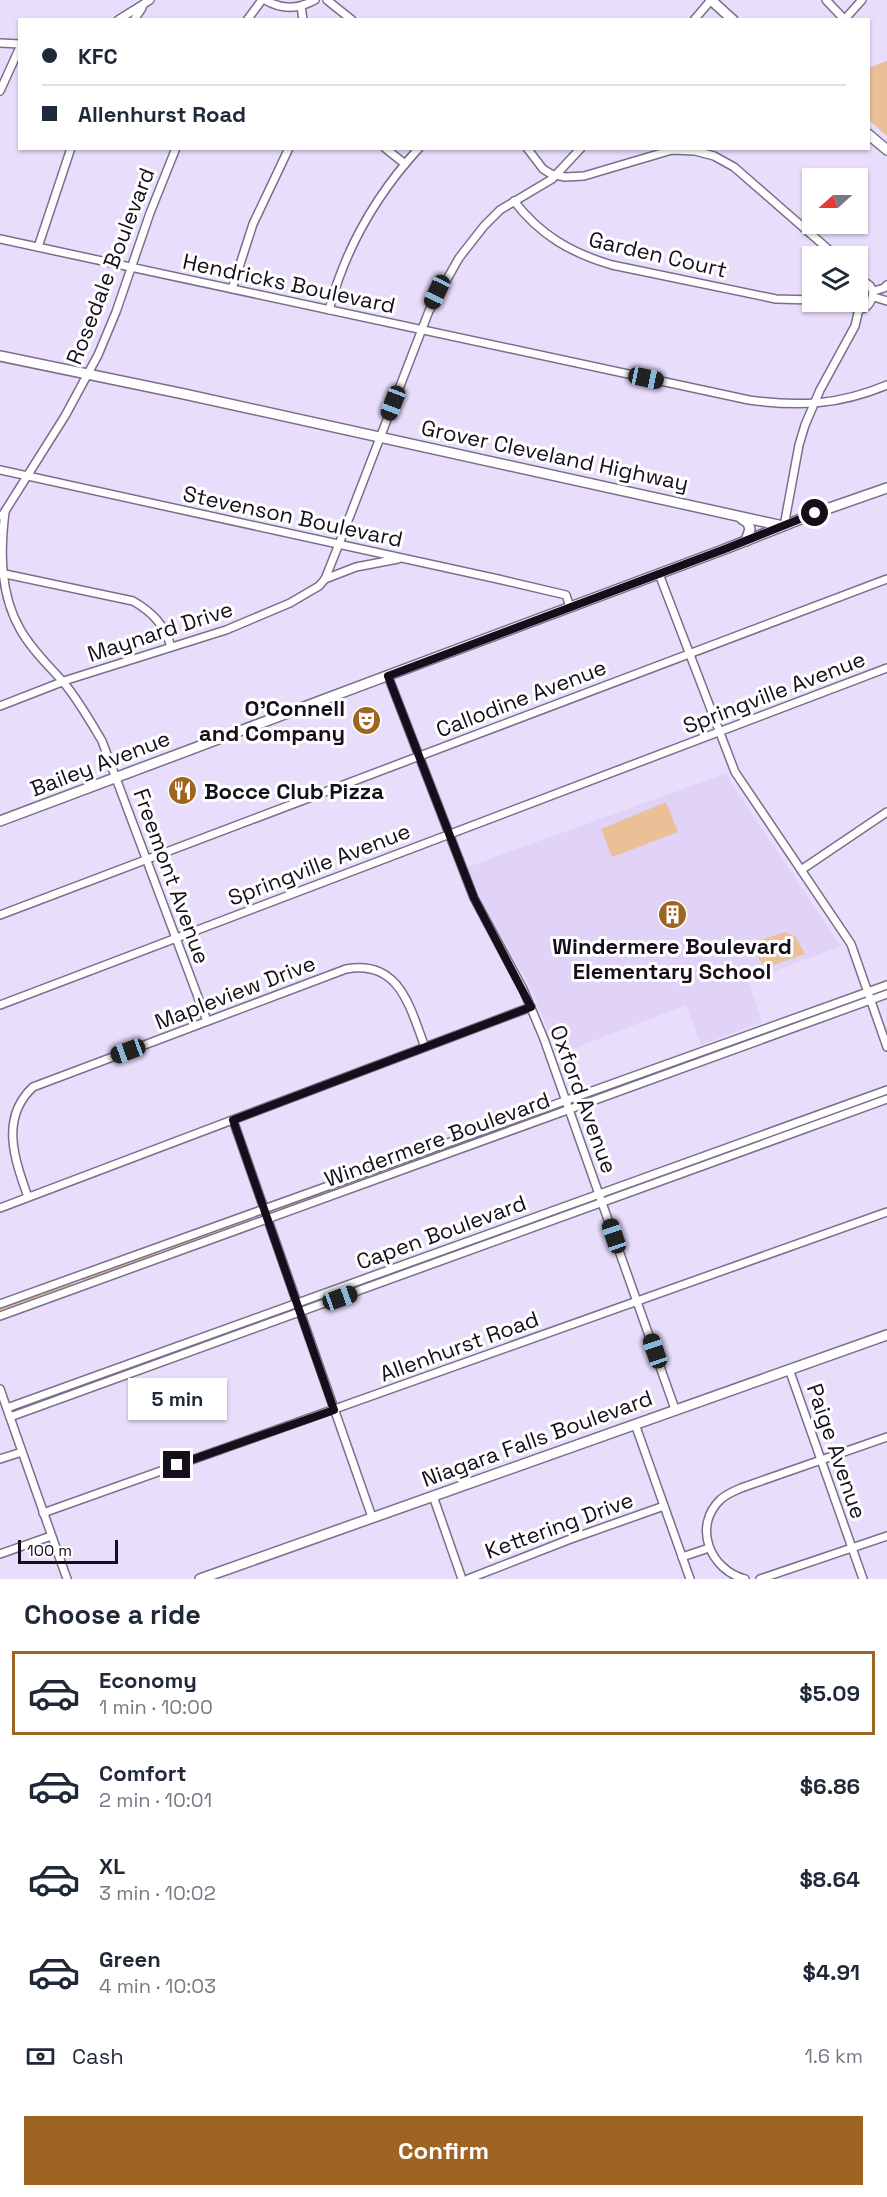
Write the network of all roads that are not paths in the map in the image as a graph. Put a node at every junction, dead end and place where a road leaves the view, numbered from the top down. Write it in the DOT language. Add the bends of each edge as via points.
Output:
graph roads {
  1 [pos="150,0"];
  2 [pos="264,0"];
  3 [pos="315,0"];
  4 [pos="327,0"];
  5 [pos="711,0"];
  6 [pos="826,0"];
  7 [pos="862,0"];
  8 [pos="856,3"];
  9 [pos="143,6"];
  10 [pos="301,6"];
  11 [pos="122,18"];
  12 [pos="135,18"];
  13 [pos="250,18"];
  14 [pos="303,18"];
  15 [pos="350,18"];
  16 [pos="696,18"];
  17 [pos="731,18"];
  18 [pos="843,18"];
  19 [pos="845,18"];
  20 [pos="0,43"];
  21 [pos="18,45"];
  22 [pos="18,50"];
  23 [pos="0,91"];
  24 [pos="870,136"];
  25 [pos="70,150"];
  26 [pos="175,150"];
  27 [pos="288,150"];
  28 [pos="388,150"];
  29 [pos="417,150"];
  30 [pos="529,150"];
  31 [pos="579,150"];
  32 [pos="887,150"];
  33 [pos="405,164"];
  34 [pos="556,175"];
  35 [pos="514,201"];
  36 [pos="0,239"];
  37 [pos="825,246"];
  38 [pos="38,247"];
  39 [pos="132,268"];
  40 [pos="868,284"];
  41 [pos="887,285"];
  42 [pos="232,289"];
  43 [pos="874,294"];
  44 [pos="802,300"];
  45 [pos="887,301"];
  46 [pos="868,305"];
  47 [pos="329,310"];
  48 [pos="858,312"];
  49 [pos="421,330"];
  50 [pos="0,356"];
  51 [pos="88,375"];
  52 [pos="887,384"];
  53 [pos="813,405"];
  54 [pos="380,437"];
  55 [pos="0,471"];
  56 [pos="26,476"];
  57 [pos="887,488"];
  58 [pos="2,515"];
  59 [pos="736,515"];
  60 [pos="784,526"];
  61 [pos="746,541"];
  62 [pos="339,544"];
  63 [pos="400,558"];
  64 [pos="1,573"];
  65 [pos="659,574"];
  66 [pos="325,579"];
  67 [pos="887,579"];
  68 [pos="570,607"];
  69 [pos="171,647"];
  70 [pos="690,654"];
  71 [pos="887,668"];
  72 [pos="388,676"];
  73 [pos="63,682"];
  74 [pos="0,706"];
  75 [pos="720,732"];
  76 [pos="418,757"];
  77 [pos="117,778"];
  78 [pos="887,812"];
  79 [pos="0,821"];
  80 [pos="448,835"];
  81 [pos="146,860"];
  82 [pos="801,870"];
  83 [pos="0,915"];
  84 [pos="176,938"];
  85 [pos="887,985"];
  86 [pos="868,992"];
  87 [pos="887,994"];
  88 [pos="871,1000"];
  89 [pos="0,1005"];
  90 [pos="531,1007"];
  91 [pos="207,1021"];
  92 [pos="425,1047"];
  93 [pos="887,1047"];
  94 [pos="887,1090"];
  95 [pos="887,1099"];
  96 [pos="566,1101"];
  97 [pos="569,1109"];
  98 [pos="233,1120"];
  99 [pos="599,1195"];
  100 [pos="28,1197"];
  101 [pos="603,1203"];
  102 [pos="0,1208"];
  103 [pos="264,1210"];
  104 [pos="887,1212"];
  105 [pos="268,1220"];
  106 [pos="637,1300"];
  107 [pos="296,1303"];
  108 [pos="0,1304"];
  109 [pos="300,1313"];
  110 [pos="0,1316"];
  111 [pos="887,1335"];
  112 [pos="789,1368"];
  113 [pos="0,1389"];
  114 [pos="7,1408"];
  115 [pos="675,1409"];
  116 [pos="334,1410"];
  117 [pos="10,1418"];
  118 [pos="635,1424"];
  119 [pos="887,1437"];
  120 [pos="22,1452"];
  121 [pos="0,1459"];
  122 [pos="821,1460"];
  123 [pos="433,1496"];
  124 [pos="664,1506"];
  125 [pos="43,1513"];
  126 [pos="372,1517"];
  127 [pos="51,1536"];
  128 [pos="887,1536"];
  129 [pos="709,1548"];
  130 [pos="852,1548"];
  131 [pos="0,1554"];
  132 [pos="682,1557"];
  133 [pos="68,1579"];
  134 [pos="200,1579"];
  135 [pos="462,1579"];
  136 [pos="468,1579"];
  137 [pos="690,1579"];
  138 [pos="745,1579"];
  139 [pos="760,1579"];
  140 [pos="863,1579"];
  1 -- 9 [label="street"];
  2 -- 10 [label="street" via="285,8"];
  2 -- 13 [label="street"];
  3 -- 10 [label="street"];
  4 -- 15 [label="street"];
  5 -- 16 [label="street"];
  5 -- 17 [label="main road"];
  6 -- 18 [label="street"];
  7 -- 8 [label="street"];
  8 -- 19 [label="street"];
  9 -- 11 [label="street"];
  9 -- 12 [label="street"];
  10 -- 14 [label="street"];
  20 -- 21 [label="street"];
  22 -- 23 [label="street"];
  24 -- 32 [label="main road"];
  25 -- 38 [label="street"];
  26 -- 39 [label="street, Rosedale Boulevard"];
  27 -- 42 [label="street" via="253,224"];
  28 -- 33 [label="street"];
  29 -- 33 [label="street"];
  30 -- 34 [label="street" via="543,169"];
  31 -- 34 [label="street"];
  33 -- 47 [label="street" via="360,231"];
  34 -- 35 [label="street"];
  34 -- 37 [label="street" via="584,176 672,150 706,153 734,167"];
  35 -- 44 [label="street, Garden Court" via="548,237 587,258 776,299"];
  35 -- 49 [label="street" via="484,226 459,258 437,292"];
  36 -- 38 [label="street, Hendricks Boulevard"];
  38 -- 39 [label="street, Hendricks Boulevard"];
  39 -- 42 [label="street, Hendricks Boulevard"];
  39 -- 51 [label="street, Rosedale Boulevard"];
  40 -- 43 [label="street"];
  41 -- 43 [label="street"];
  42 -- 47 [label="street, Hendricks Boulevard"];
  43 -- 45 [label="street"];
  43 -- 46 [label="street"];
  47 -- 49 [label="street, Hendricks Boulevard"];
  48 -- 53 [label="street" via="855,326"];
  49 -- 53 [label="street, Hendricks Boulevard" via="748,400"];
  49 -- 54 [label="street"];
  50 -- 51 [label="main road, Grover Cleveland Highway"];
  51 -- 54 [label="main road, Grover Cleveland Highway"];
  51 -- 56 [label="street, Rosedale Boulevard"];
  52 -- 53 [label="street, Hendricks Boulevard" via="850,398"];
  53 -- 60 [label="street" via="799,445"];
  54 -- 59 [label="main road, Grover Cleveland Highway"];
  54 -- 62 [label="street"];
  55 -- 56 [label="street, Stevenson Boulevard"];
  56 -- 58 [label="street, Rosedale Boulevard"];
  56 -- 62 [label="street, Stevenson Boulevard"];
  57 -- 60 [label="main road, Bailey Avenue"];
  58 -- 64 [label="street, Freemont Avenue"];
  59 -- 60 [label="main road, Grover Cleveland Highway"];
  59 -- 61 [label="main road" via="749,526"];
  60 -- 61 [label="main road, Bailey Avenue"];
  61 -- 65 [label="main road, Bailey Avenue"];
  62 -- 63 [label="street, Stevenson Boulevard"];
  62 -- 66 [label="street"];
  63 -- 66 [label="street, Maynard Drive" via="356,567"];
  63 -- 68 [label="street, Stevenson Boulevard" via="566,595"];
  64 -- 69 [label="street" via="133,601 158,620"];
  64 -- 73 [label="street, Freemont Avenue" via="20,630"];
  65 -- 68 [label="main road, Bailey Avenue"];
  65 -- 70 [label="street"];
  66 -- 69 [label="street, Maynard Drive" via="305,595 266,614"];
  67 -- 70 [label="street, Callodine Avenue"];
  68 -- 72 [label="main road, Bailey Avenue"];
  69 -- 73 [label="street, Maynard Drive"];
  70 -- 75 [label="street"];
  70 -- 76 [label="street, Callodine Avenue"];
  71 -- 75 [label="street, Springville Avenue"];
  72 -- 76 [label="street, Oxford Avenue"];
  72 -- 77 [label="main road, Bailey Avenue"];
  73 -- 74 [label="street, Maynard Drive"];
  73 -- 77 [label="street, Freemont Avenue" via="92,723"];
  75 -- 80 [label="street, Springville Avenue"];
  75 -- 82 [label="street" via="735,772"];
  76 -- 80 [label="street, Oxford Avenue"];
  76 -- 81 [label="street, Callodine Avenue"];
  77 -- 79 [label="main road, Bailey Avenue"];
  77 -- 81 [label="street, Freemont Avenue"];
  78 -- 82 [label="street"];
  80 -- 84 [label="street, Springville Avenue"];
  80 -- 90 [label="street, Oxford Avenue" via="480,911"];
  81 -- 83 [label="street, Callodine Avenue"];
  81 -- 84 [label="street, Freemont Avenue"];
  82 -- 86 [label="street" via="851,944"];
  84 -- 89 [label="street, Springville Avenue"];
  84 -- 91 [label="street, Freemont Avenue"];
  85 -- 86 [label="street, Windermere Boulevard"];
  86 -- 88 [label="street"];
  86 -- 96 [label="street, Windermere Boulevard"];
  87 -- 88 [label="street, Windermere Boulevard"];
  88 -- 93 [label="street"];
  88 -- 97 [label="street, Windermere Boulevard"];
  90 -- 92 [label="street"];
  90 -- 96 [label="street, Oxford Avenue"];
  91 -- 92 [label="street, Mapleview Drive" via="346,969 363,967 388,975 399,987"];
  91 -- 100 [label="street, Mapleview Drive" via="27,1092 11,1114 7,1134"];
  92 -- 98 [label="street"];
  94 -- 99 [label="street, Capen Boulevard"];
  95 -- 101 [label="street, Capen Boulevard"];
  96 -- 97 [label="street, Oxford Avenue"];
  96 -- 103 [label="street, Windermere Boulevard"];
  97 -- 99 [label="street, Oxford Avenue"];
  97 -- 105 [label="street, Windermere Boulevard"];
  98 -- 100 [label="street"];
  98 -- 103 [label="street"];
  99 -- 101 [label="street, Oxford Avenue"];
  99 -- 107 [label="street, Capen Boulevard"];
  100 -- 102 [label="street"];
  101 -- 106 [label="street, Oxford Avenue"];
  101 -- 109 [label="street, Capen Boulevard"];
  103 -- 105 [label="street"];
  103 -- 108 [label="street, Windermere Boulevard"];
  104 -- 106 [label="street, Allenhurst Road"];
  105 -- 107 [label="street"];
  105 -- 110 [label="street, Windermere Boulevard"];
  106 -- 115 [label="street, Oxford Avenue"];
  106 -- 116 [label="street, Allenhurst Road"];
  107 -- 109 [label="street"];
  107 -- 114 [label="street, Capen Boulevard"];
  109 -- 116 [label="street"];
  109 -- 117 [label="street, Capen Boulevard"];
  111 -- 112 [label="main road, Niagara Falls Boulevard"];
  112 -- 115 [label="main road, Niagara Falls Boulevard"];
  112 -- 122 [label="street, Paige Avenue"];
  113 -- 114 [label="street"];
  114 -- 117 [label="street"];
  115 -- 118 [label="main road, Niagara Falls Boulevard"];
  116 -- 125 [label="street, Allenhurst Road"];
  116 -- 126 [label="street"];
  117 -- 120 [label="street"];
  118 -- 123 [label="main road, Niagara Falls Boulevard"];
  118 -- 124 [label="street"];
  119 -- 122 [label="street"];
  120 -- 121 [label="street"];
  120 -- 125 [label="street"];
  122 -- 129 [label="street" via="722,1498 709,1518"];
  122 -- 130 [label="street, Paige Avenue"];
  123 -- 126 [label="main road, Niagara Falls Boulevard"];
  123 -- 135 [label="street"];
  124 -- 132 [label="street"];
  124 -- 136 [label="street, Kettering Drive"];
  125 -- 127 [label="street"];
  126 -- 134 [label="main road, Niagara Falls Boulevard"];
  127 -- 131 [label="street"];
  127 -- 133 [label="street"];
  128 -- 130 [label="street"];
  129 -- 132 [label="street"];
  129 -- 138 [label="street" via="721,1567"];
  130 -- 139 [label="street"];
  130 -- 140 [label="street, Paige Avenue"];
  132 -- 137 [label="street"];
}
